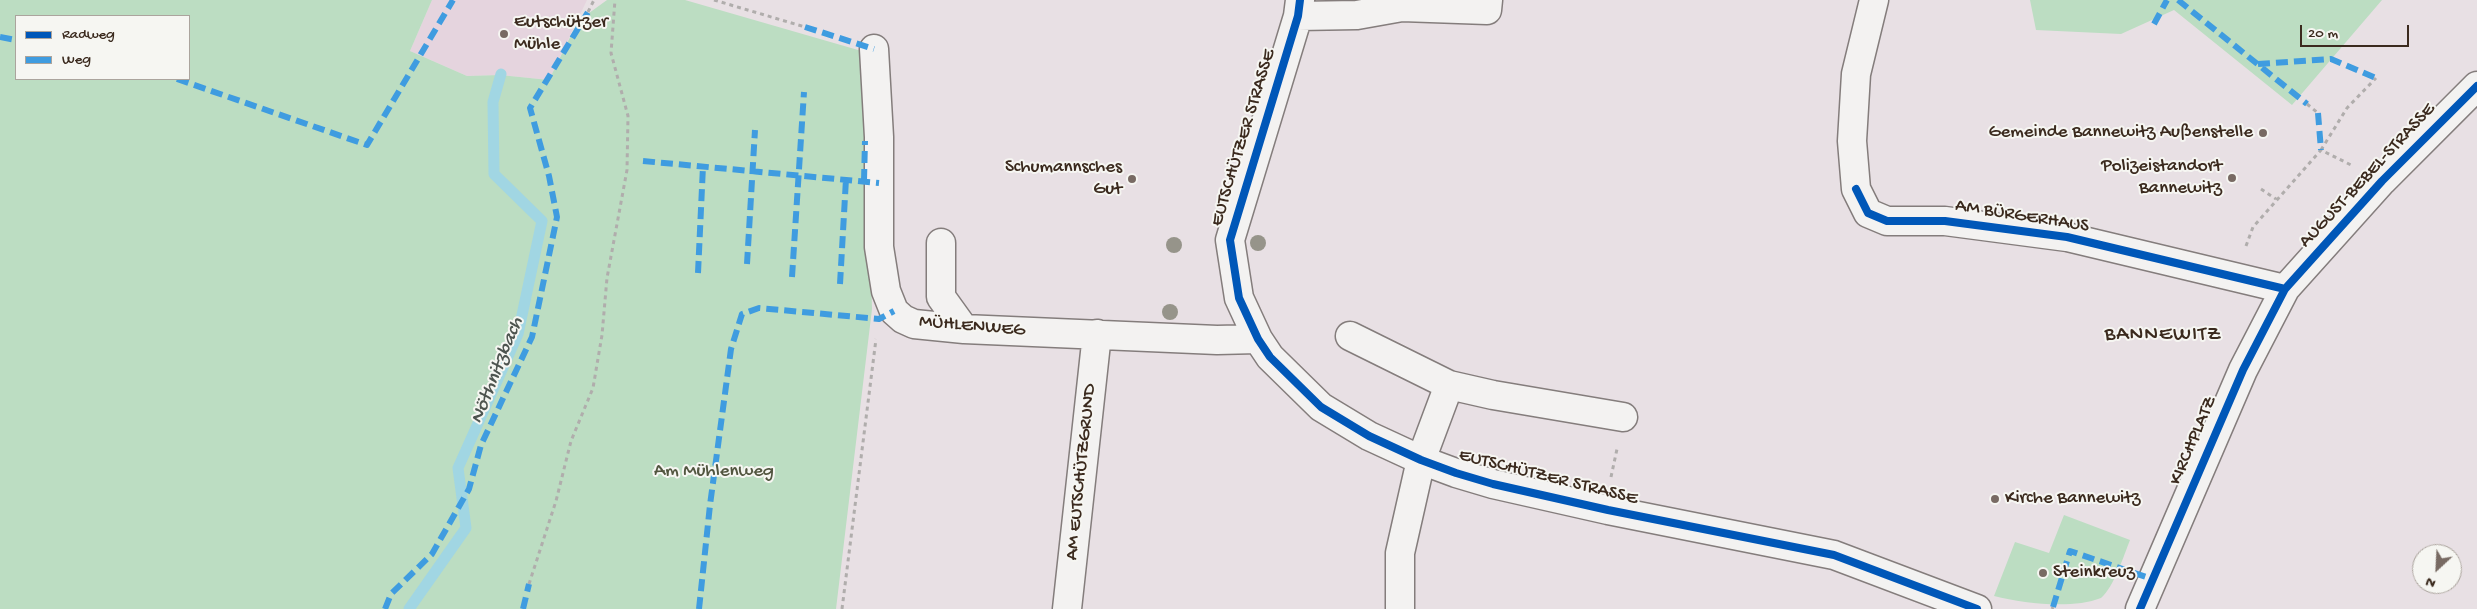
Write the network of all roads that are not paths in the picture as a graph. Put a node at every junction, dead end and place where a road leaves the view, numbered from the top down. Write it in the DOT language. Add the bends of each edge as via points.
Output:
graph roads {
  1 [pos="1874,0"];
  2 [pos="1487,5"];
  3 [pos="1299,8"];
  4 [pos="874,49"];
  5 [pos="2477,86"];
  6 [pos="941,243"];
  7 [pos="2285,290"];
  8 [pos="964,329"];
  9 [pos="1097,334"];
  10 [pos="1350,336"];
  11 [pos="1258,339"];
  12 [pos="1449,384"];
  13 [pos="1623,417"];
  14 [pos="1420,460"];
  15 [pos="1067,609"];
  16 [pos="1400,609"];
  17 [pos="1977,609"];
  18 [pos="2140,609"];
  1 -- 7 [label="street, AM BÜRGERHAUS" via="1856,74 1852,141 1856,189 1868,213 1887,221 1945,221 2067,238"];
  2 -- 3 [label="street" via="1402,7 1357,15"];
  3 -- 11 [label="street, EUTSCHÜTZER STRASSE" via="1220,237 1239,298"];
  4 -- 8 [label="street, MÜHLENWEG" via="879,137 879,247 886,291 886,320 903,319 914,324"];
  5 -- 7 [label="street, AUGUST-BEBEL-STRASSE" via="2382,181"];
  6 -- 8 [label="street" via="941,297"];
  7 -- 18 [label="street, KIRCHPLATZ" via="2243,370"];
  8 -- 9 [label="street, MÜHLENWEG"];
  9 -- 11 [label="street, MÜHLENWEG"];
  9 -- 15 [label="street, AM EUTSCHÜTZGRUND"];
  10 -- 12 [label="street"];
  11 -- 14 [label="street, EUTSCHÜTZER STRASSE" via="1270,357 1321,407 1369,436"];
  12 -- 13 [label="street" via="1493,395"];
  12 -- 14 [label="street"];
  14 -- 16 [label="street" via="1400,553"];
  14 -- 17 [label="street, EUTSCHÜTZER STRASSE" via="1502,486 1834,555"];
}
